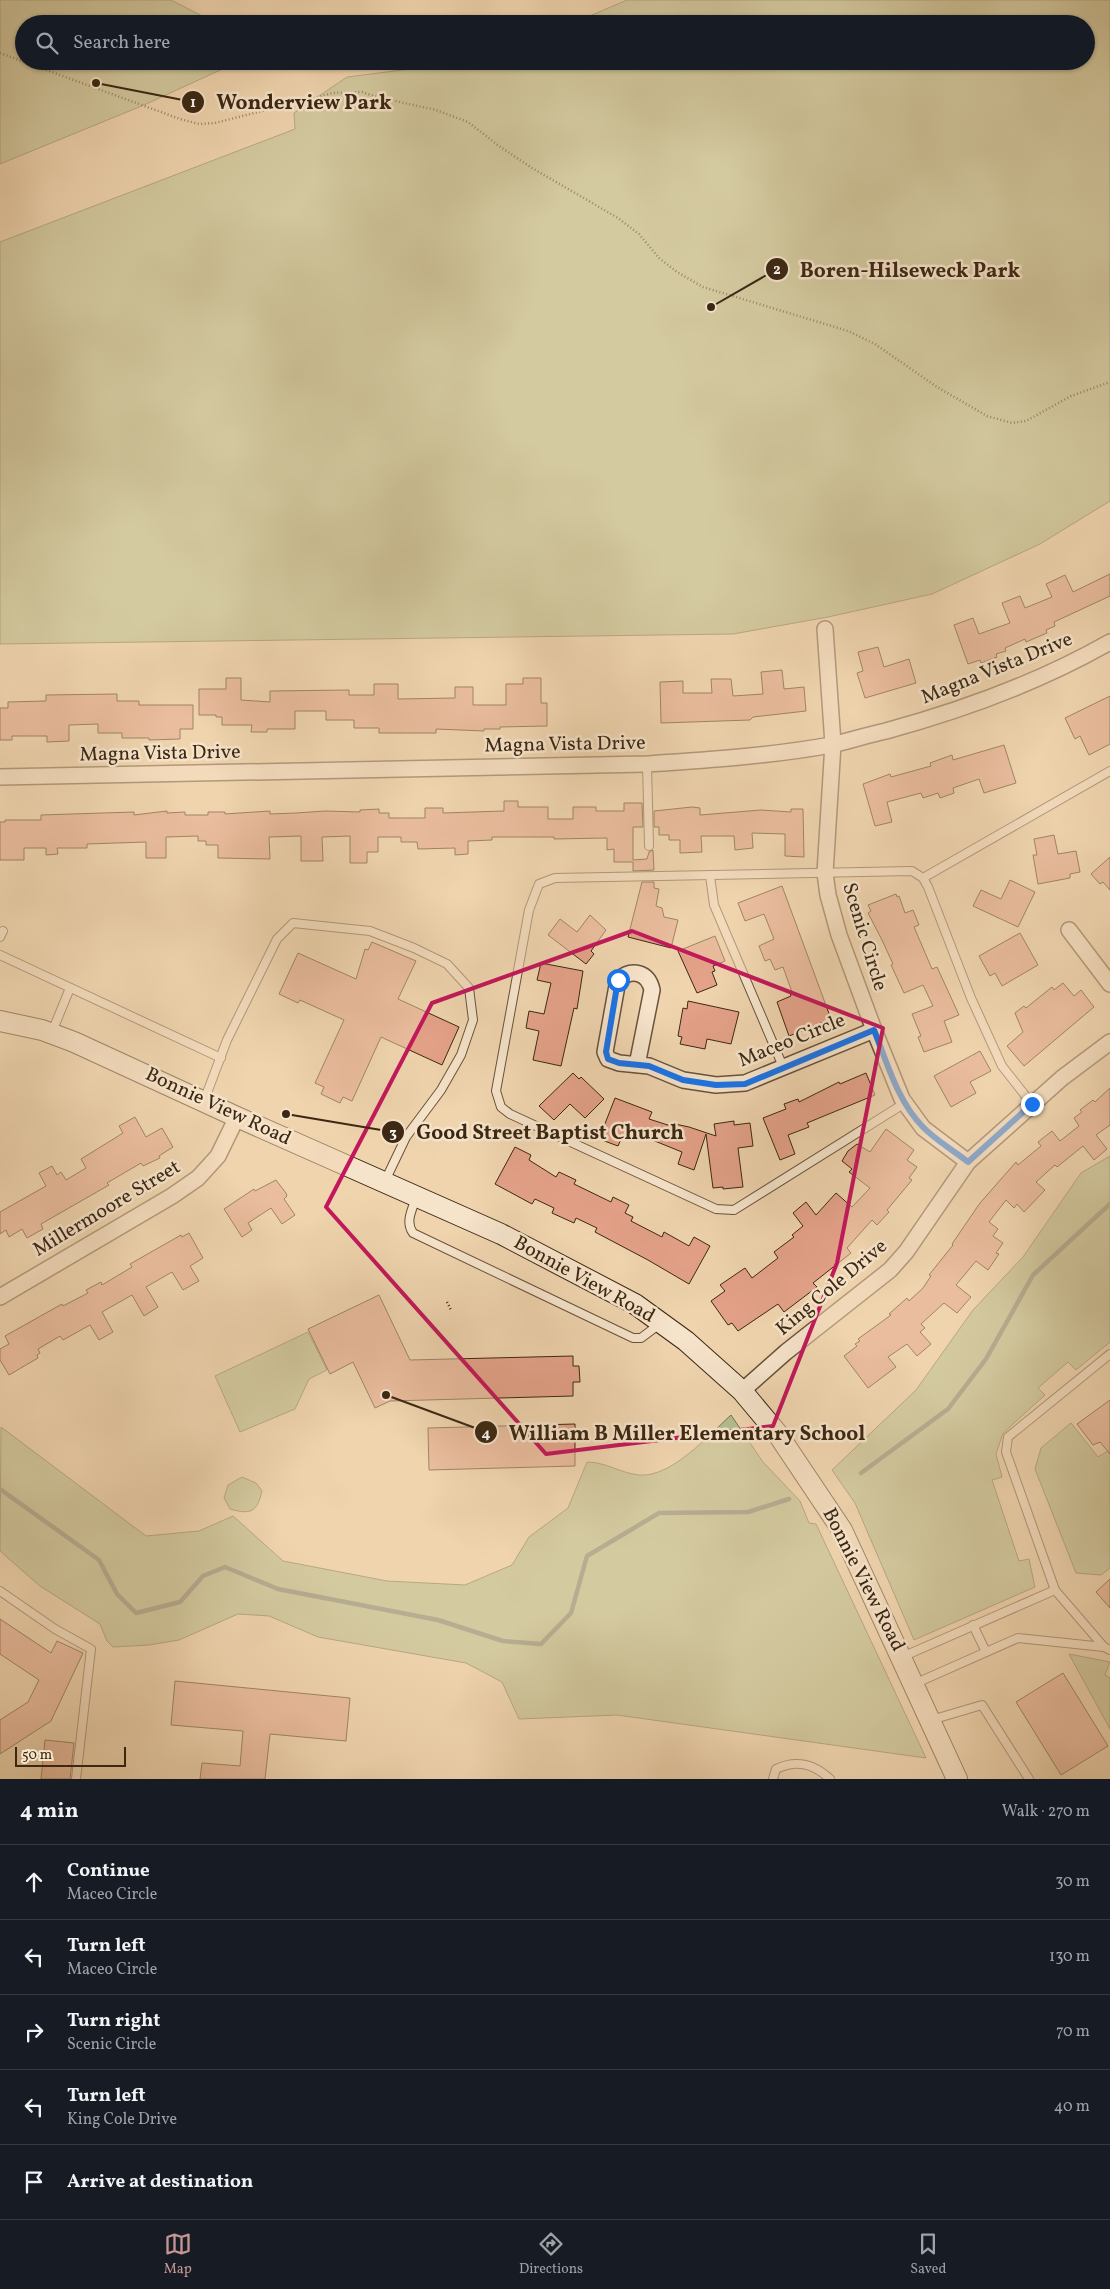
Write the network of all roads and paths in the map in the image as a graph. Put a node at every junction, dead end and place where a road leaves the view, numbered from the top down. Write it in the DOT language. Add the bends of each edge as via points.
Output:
graph roads {
  1 [pos="0,53"];
  2 [pos="15,58"];
  3 [pos="46,70"];
  4 [pos="1110,382"];
  5 [pos="825,629"];
  6 [pos="1110,642"];
  7 [pos="833,744"];
  8 [pos="646,764"];
  9 [pos="1109,773"];
  10 [pos="0,777"];
  11 [pos="649,846"];
  12 [pos="825,873"];
  13 [pos="710,876"];
  14 [pos="923,878"];
  15 [pos="1069,930"];
  16 [pos="0,955"];
  17 [pos="1110,984"];
  18 [pos="70,988"];
  19 [pos="0,1021"];
  20 [pos="874,1030"];
  21 [pos="51,1033"];
  22 [pos="1110,1042"];
  23 [pos="221,1058"];
  24 [pos="637,1065"];
  25 [pos="784,1069"];
  26 [pos="204,1101"];
  27 [pos="905,1103"];
  28 [pos="1032,1104"];
  29 [pos="237,1117"];
  30 [pos="968,1162"];
  31 [pos="384,1182"];
  32 [pos="416,1196"];
  33 [pos="0,1297"];
  34 [pos="447,1302"];
  35 [pos="451,1310"];
  36 [pos="662,1323"];
  37 [pos="1110,1354"];
  38 [pos="742,1391"];
  39 [pos="1055,1590"];
  40 [pos="0,1591"];
  41 [pos="973,1625"];
  42 [pos="1107,1649"];
  43 [pos="986,1652"];
  44 [pos="902,1657"];
  45 [pos="914,1684"];
  46 [pos="930,1720"];
  47 [pos="953,1776"];
  48 [pos="76,1779"];
  49 [pos="773,1779"];
  50 [pos="830,1779"];
  51 [pos="1029,1779"];
  1 -- 2 [label="path"];
  3 -- 4 [label="path" via="200,124 215,124 348,91 436,110 468,122 532,168 618,218 639,234 659,258 704,287 848,331 875,344 937,387 987,416 1012,423 1026,421 1071,396"];
  5 -- 7 [label="street, Scenic Circle"];
  6 -- 7 [label="street, Magna Vista Drive" via="980,702"];
  7 -- 8 [label="street, Magna Vista Drive" via="740,758"];
  7 -- 12 [label="street, Scenic Circle"];
  8 -- 10 [label="street, Magna Vista Drive"];
  8 -- 11 [label="lane"];
  9 -- 14 [label="lane"];
  12 -- 13 [label="lane"];
  12 -- 14 [label="lane" via="898,870 912,871"];
  12 -- 20 [label="street, Scenic Circle" via="839,935"];
  13 -- 25 [label="lane" via="714,904"];
  13 -- 27 [label="lane" via="555,878 539,884 529,910 503,1049 496,1091 501,1108 716,1209 734,1210"];
  14 -- 28 [label="lane" via="1002,1066"];
  15 -- 17 [label="street"];
  16 -- 18 [label="lane"];
  18 -- 21 [label="lane"];
  18 -- 23 [label="lane"];
  19 -- 21 [label="street, Bonnie View Road"];
  20 -- 25 [label="street, Maceo Circle"];
  20 -- 27 [label="street, Scenic Circle"];
  21 -- 26 [label="street, Bonnie View Road"];
  22 -- 28 [label="street, King Cole Drive"];
  23 -- 26 [label="lane"];
  23 -- 31 [label="lane" via="277,939 292,923 370,931 447,964 469,988 474,1020 460,1056 441,1090 406,1137"];
  24 -- 24 [label="street, Maceo Circle" via="652,990 650,981 634,972 626,973 618,980 606,1052 608,1059"];
  24 -- 25 [label="street, Maceo Circle" via="649,1066 683,1080 716,1085 745,1084"];
  26 -- 29 [label="street, Bonnie View Road"];
  27 -- 30 [label="street, Scenic Circle" via="924,1128"];
  28 -- 30 [label="street, King Cole Drive"];
  29 -- 31 [label="street, Bonnie View Road"];
  29 -- 33 [label="street, Millermoore Street" via="218,1156 198,1178"];
  30 -- 38 [label="street, King Cole Drive" via="890,1270"];
  31 -- 32 [label="street, Bonnie View Road"];
  32 -- 36 [label="street, Bonnie View Road" via="501,1234 635,1304"];
  32 -- 36 [label="lane" via="409,1220 413,1233 633,1338 641,1338"];
  34 -- 35 [label="path"];
  36 -- 38 [label="street, Bonnie View Road"];
  37 -- 39 [label="lane" via="1008,1437 1006,1452"];
  38 -- 44 [label="street, Bonnie View Road" via="778,1433 842,1530"];
  39 -- 41 [label="lane"];
  39 -- 42 [label="lane"];
  40 -- 48 [label="lane" via="91,1649"];
  41 -- 43 [label="lane"];
  41 -- 44 [label="lane"];
  42 -- 43 [label="lane" via="1018,1638"];
  43 -- 45 [label="lane"];
  44 -- 45 [label="street, Bonnie View Road"];
  45 -- 46 [label="street, Bonnie View Road"];
  46 -- 47 [label="street, Bonnie View Road"];
  46 -- 51 [label="lane" via="982,1705"];
  49 -- 50 [label="lane" via="776,1769 797,1763 813,1766"];
}
